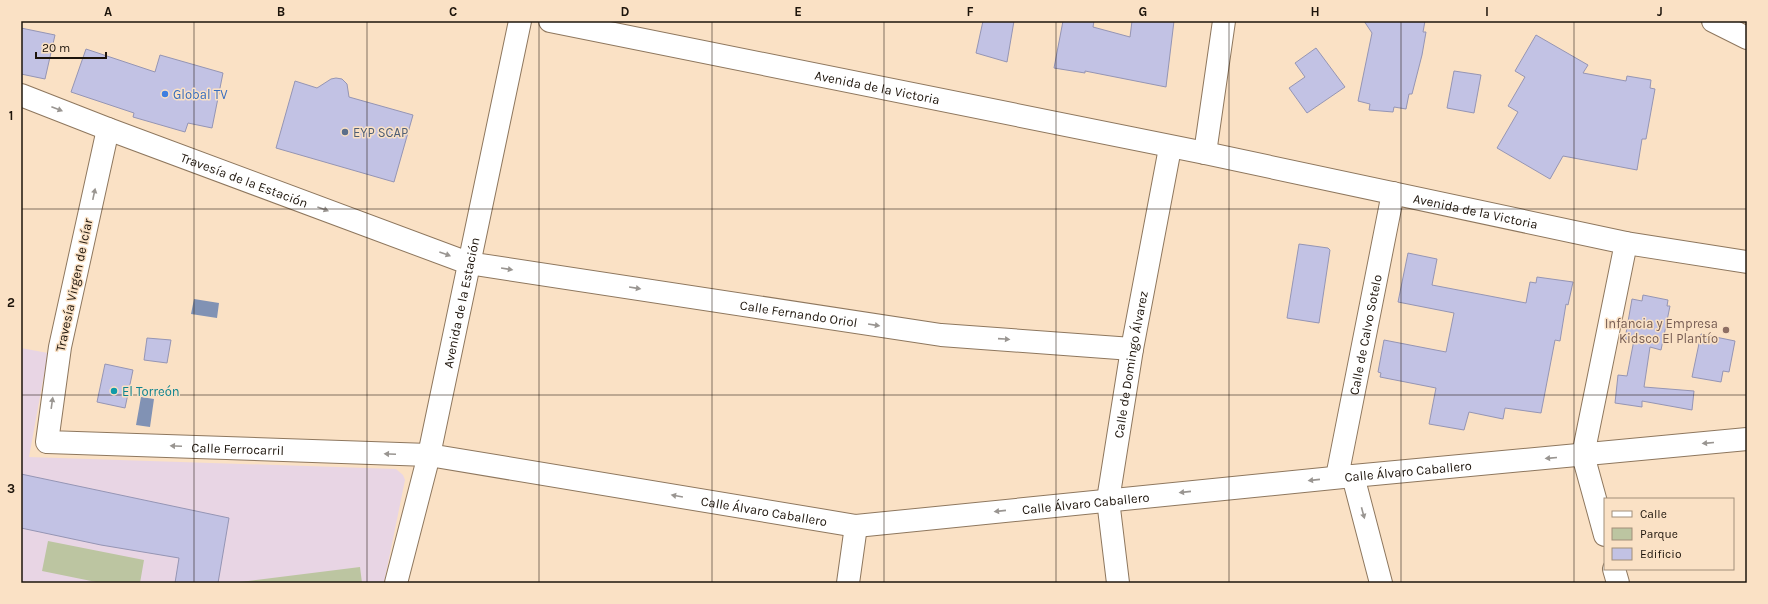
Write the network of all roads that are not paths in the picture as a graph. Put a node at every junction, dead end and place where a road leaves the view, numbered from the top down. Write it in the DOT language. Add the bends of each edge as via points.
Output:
graph roads {
  1 [pos="520,21"];
  2 [pos="550,21"];
  3 [pos="1224,21"];
  4 [pos="1713,21"];
  5 [pos="1747,38"];
  6 [pos="21,95"];
  7 [pos="108,129"];
  8 [pos="1170,148"];
  9 [pos="1205,154"];
  10 [pos="1393,193"];
  11 [pos="1626,243"];
  12 [pos="1747,262"];
  13 [pos="468,263"];
  14 [pos="1132,349"];
  15 [pos="1747,439"];
  16 [pos="47,442"];
  17 [pos="429,455"];
  18 [pos="1583,455"];
  19 [pos="1345,476"];
  20 [pos="1108,500"];
  21 [pos="856,526"];
  22 [pos="1604,532"];
  23 [pos="1614,570"];
  24 [pos="397,583"];
  25 [pos="848,583"];
  26 [pos="1118,583"];
  27 [pos="1381,583"];
  28 [pos="1618,583"];
  1 -- 13 [label="street, Avenida de la Estación"];
  2 -- 8 [label="street, Avenida de la Victoria"];
  3 -- 9 [label="street"];
  4 -- 5 [label="street"];
  6 -- 7 [label="street, Travesía de la Estación, one-way"];
  7 -- 13 [label="street, Travesía de la Estación, one-way"];
  16 -- 7 [label="street, Travesía Virgen de Icíar, one-way" via="60,347"];
  8 -- 9 [label="street, Avenida de la Victoria"];
  8 -- 14 [label="street, Calle de Domingo Álvarez"];
  9 -- 10 [label="street, Avenida de la Victoria"];
  10 -- 11 [label="street, Avenida de la Victoria"];
  10 -- 19 [label="street, Calle de Calvo Sotelo"];
  11 -- 12 [label="street, Avenida de la Victoria"];
  11 -- 18 [label="street"];
  13 -- 14 [label="street, Calle Fernando Oriol, one-way" via="941,335"];
  13 -- 17 [label="street, Avenida de la Estación"];
  14 -- 20 [label="street, Calle de Domingo Álvarez"];
  15 -- 18 [label="street, Calle Álvaro Caballero, one-way"];
  17 -- 16 [label="street, Calle Ferrocarril, one-way"];
  21 -- 17 [label="street, Calle Álvaro Caballero, one-way"];
  17 -- 24 [label="street, Avenida de la Estación"];
  18 -- 19 [label="street, Calle Álvaro Caballero, one-way"];
  18 -- 22 [label="street"];
  19 -- 20 [label="street, Calle Álvaro Caballero, one-way"];
  19 -- 27 [label="street, Calle de Calvo Sotelo, one-way"];
  20 -- 21 [label="street, Calle Álvaro Caballero, one-way"];
  20 -- 26 [label="street, Calle de Domingo Álvarez"];
  21 -- 25 [label="street"];
  23 -- 28 [label="street"];
}
